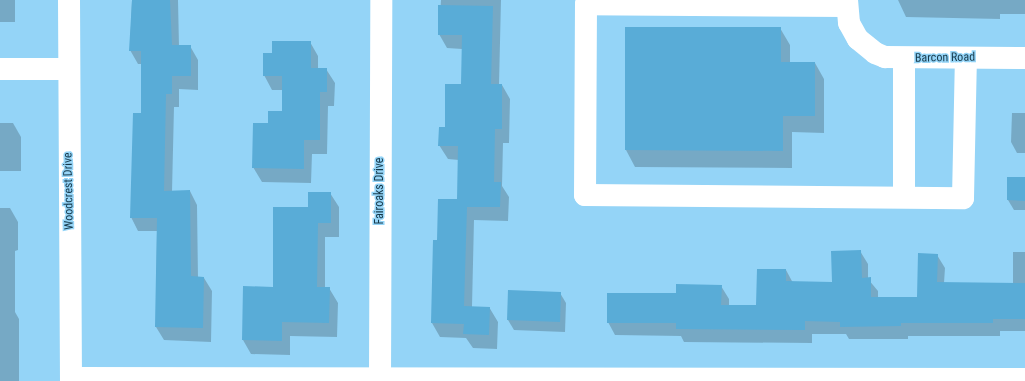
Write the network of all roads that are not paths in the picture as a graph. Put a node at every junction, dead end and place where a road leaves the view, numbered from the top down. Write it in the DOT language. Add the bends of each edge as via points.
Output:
graph roads {
  1 [pos="69,0"];
  2 [pos="381,0"];
  3 [pos="847,3"];
  4 [pos="966,58"];
  5 [pos="1025,58"];
  6 [pos="904,59"];
  7 [pos="0,69"];
  8 [pos="68,69"];
  9 [pos="904,198"];
  10 [pos="1025,379"];
  11 [pos="71,380"];
  12 [pos="380,380"];
  1 -- 8 [label="street, Woodcrest Drive"];
  2 -- 12 [label="street, Fairoaks Drive"];
  3 -- 6 [label="street, Barcon Road" via="849,23 867,47 885,57"];
  3 -- 9 [label="street" via="586,4 585,194"];
  4 -- 5 [label="street, Barcon Road"];
  4 -- 6 [label="street, Barcon Road"];
  4 -- 9 [label="street" via="963,198"];
  6 -- 9 [label="street"];
  7 -- 8 [label="street"];
  8 -- 11 [label="street, Woodcrest Drive"];
  10 -- 12 [label="street"];
  11 -- 12 [label="street"];
}
